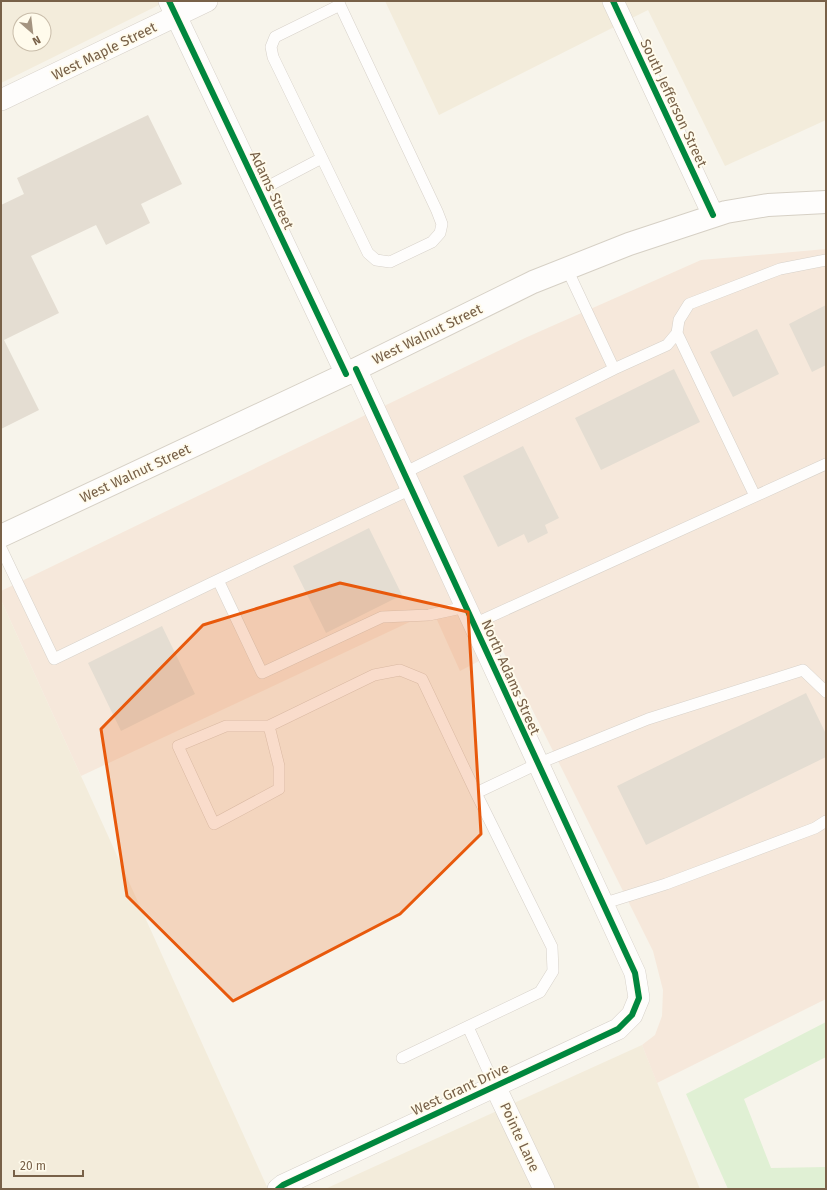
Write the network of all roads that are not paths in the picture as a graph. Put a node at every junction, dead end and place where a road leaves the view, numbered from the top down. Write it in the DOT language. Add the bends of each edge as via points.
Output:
graph roads {
  1 [pos="207,1"];
  2 [pos="613,1"];
  3 [pos="339,3"];
  4 [pos="173,8"];
  5 [pos="1,100"];
  6 [pos="322,158"];
  7 [pos="259,191"];
  8 [pos="826,202"];
  9 [pos="714,215"];
  10 [pos="826,260"];
  11 [pos="567,269"];
  12 [pos="677,333"];
  13 [pos="614,369"];
  14 [pos="351,371"];
  15 [pos="826,464"];
  16 [pos="408,481"];
  17 [pos="755,496"];
  18 [pos="1,536"];
  19 [pos="1,548"];
  20 [pos="218,580"];
  21 [pos="470,615"];
  22 [pos="826,692"];
  23 [pos="269,726"];
  24 [pos="537,764"];
  25 [pos="476,793"];
  26 [pos="826,821"];
  27 [pos="602,904"];
  28 [pos="639,998"];
  29 [pos="468,1027"];
  30 [pos="402,1058"];
  31 [pos="496,1086"];
  32 [pos="278,1189"];
  33 [pos="544,1189"];
  1 -- 4 [label="street, West Maple Street"];
  2 -- 9 [label="street, South Jefferson Street"];
  3 -- 6 [label="lane" via="274,37 271,47 273,57"];
  3 -- 6 [label="lane" via="437,211 442,224 440,233 432,242 390,262 376,260 368,253"];
  4 -- 5 [label="street, West Maple Street"];
  4 -- 7 [label="street, Adams Street"];
  6 -- 7 [label="lane"];
  7 -- 14 [label="street, Adams Street"];
  8 -- 9 [label="main road, West Walnut Street" via="768,205"];
  9 -- 11 [label="main road, West Walnut Street" via="629,244"];
  10 -- 12 [label="lane" via="780,269 689,304 679,320"];
  11 -- 13 [label="lane"];
  11 -- 14 [label="main road, West Walnut Street" via="533,282"];
  12 -- 13 [label="lane" via="666,345"];
  12 -- 17 [label="lane"];
  13 -- 16 [label="lane"];
  14 -- 16 [label="street, North Adams Street"];
  14 -- 18 [label="main road, West Walnut Street"];
  15 -- 17 [label="lane"];
  16 -- 20 [label="lane"];
  16 -- 21 [label="street, North Adams Street"];
  17 -- 21 [label="lane"];
  19 -- 20 [label="lane" via="54,659"];
  20 -- 21 [label="lane" via="262,673 382,616"];
  21 -- 24 [label="street, North Adams Street"];
  22 -- 24 [label="lane" via="803,670 648,719"];
  23 -- 23 [label="lane" via="226,726 178,746 214,824 280,789 280,766"];
  23 -- 25 [label="lane" via="374,675 400,670 422,679"];
  24 -- 25 [label="lane"];
  24 -- 27 [label="street, North Adams Street"];
  25 -- 29 [label="lane" via="552,947 553,971 540,992"];
  26 -- 27 [label="lane" via="808,831 666,884"];
  27 -- 28 [label="street, North Adams Street" via="634,973"];
  28 -- 31 [label="street, West Grant Drive" via="632,1015 618,1029"];
  29 -- 30 [label="lane"];
  29 -- 31 [label="lane"];
  31 -- 32 [label="street, West Grant Drive"];
  31 -- 33 [label="street, Pointe Lane"];
}
